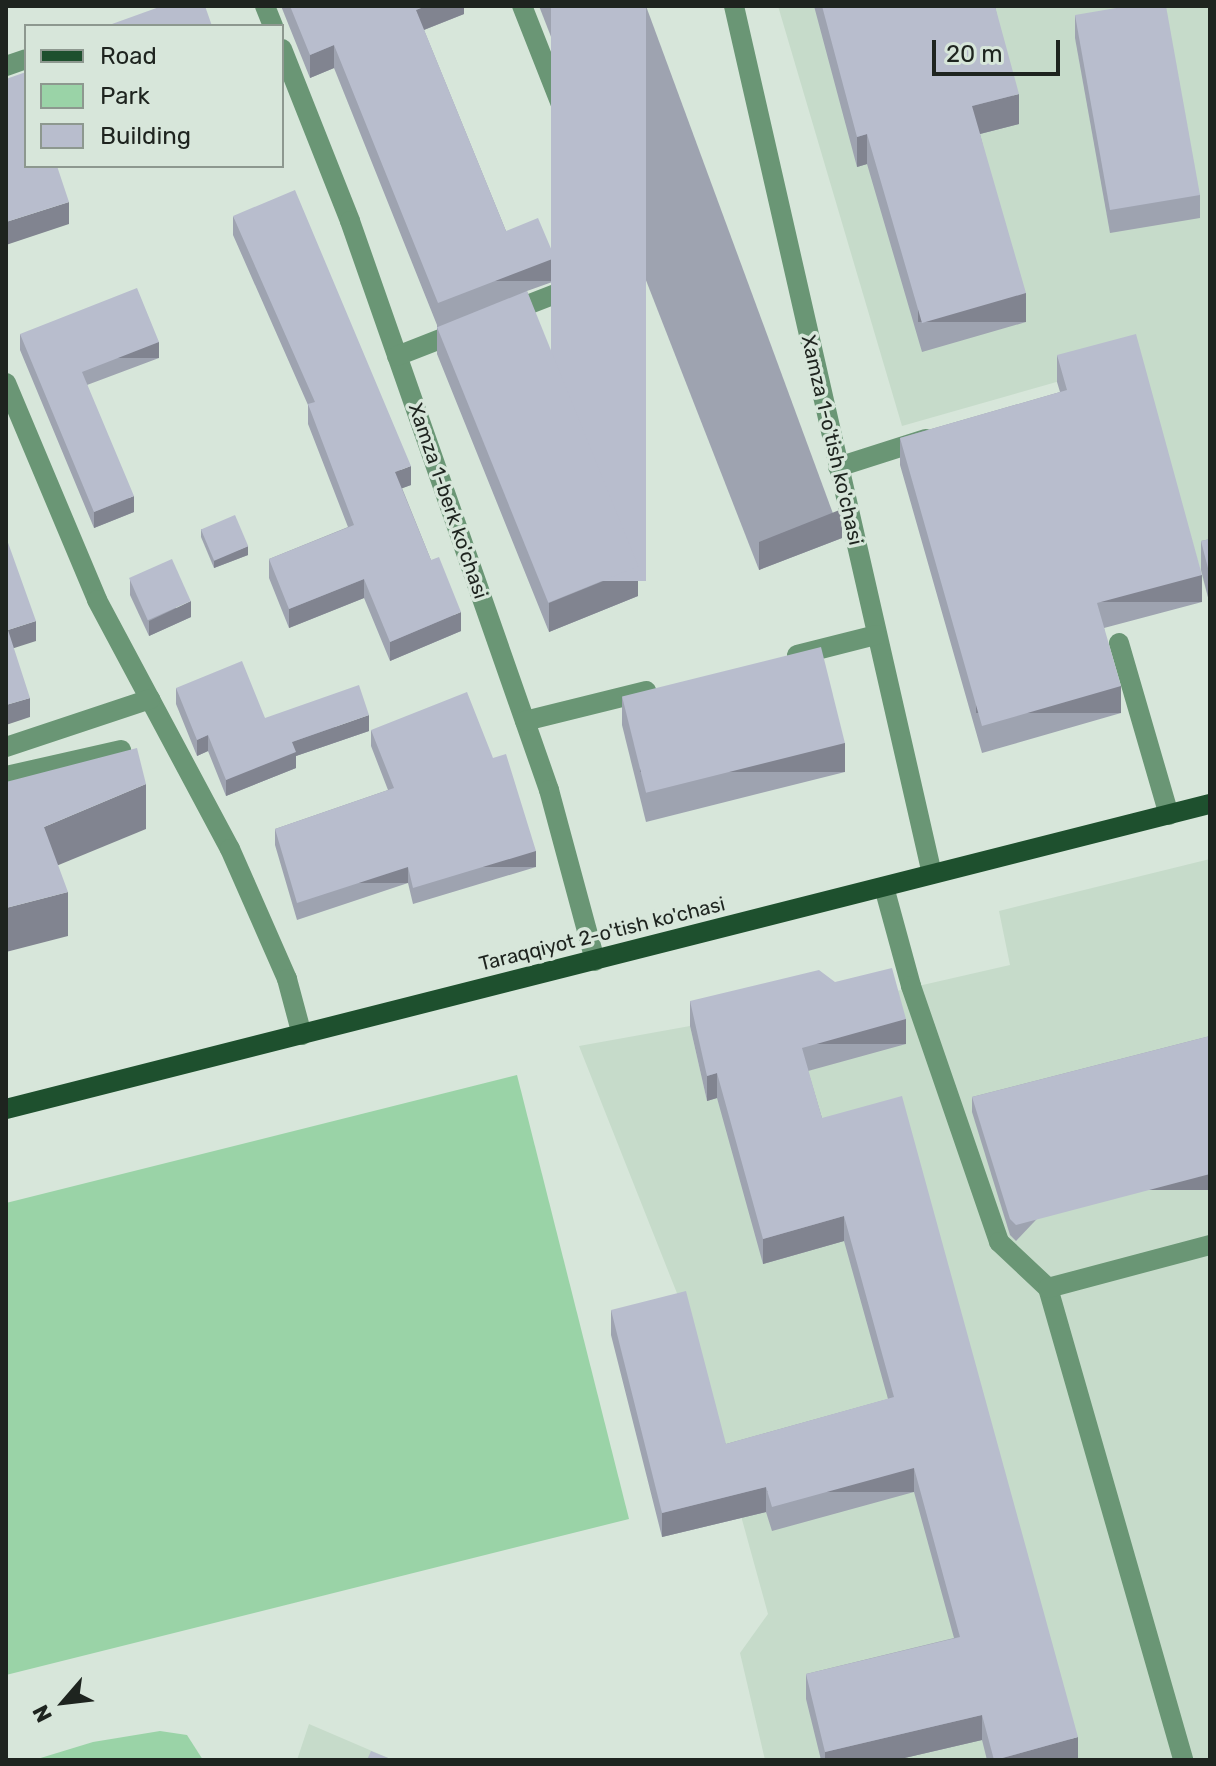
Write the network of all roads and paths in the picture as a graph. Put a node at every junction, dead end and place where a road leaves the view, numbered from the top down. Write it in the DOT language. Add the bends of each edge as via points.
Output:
graph roads {
  1 [pos="522,6"];
  2 [pos="734,6"];
  3 [pos="284,54"];
  4 [pos="397,356"];
  5 [pos="6,383"];
  6 [pos="945,434"];
  7 [pos="838,467"];
  8 [pos="876,635"];
  9 [pos="1119,643"];
  10 [pos="770,661"];
  11 [pos="663,687"];
  12 [pos="150,699"];
  13 [pos="525,721"];
  14 [pos="6,747"];
  15 [pos="121,750"];
  16 [pos="6,776"];
  17 [pos="1210,804"];
  18 [pos="1169,815"];
  19 [pos="932,874"];
  20 [pos="884,887"];
  21 [pos="595,961"];
  22 [pos="302,1035"];
  23 [pos="6,1109"];
  24 [pos="1210,1245"];
  25 [pos="1048,1288"];
  26 [pos="1183,1760"];
  1 -- 4 [label="lane" via="625,267"];
  2 -- 7 [label="lane, Xamza 1-o'tish ko'chasi"];
  3 -- 4 [label="lane, Xamza 1-berk ko'chasi"];
  4 -- 13 [label="lane, Xamza 1-berk ko'chasi"];
  5 -- 12 [label="lane" via="97,600"];
  6 -- 7 [label="lane"];
  7 -- 8 [label="lane, Xamza 1-o'tish ko'chasi"];
  8 -- 10 [label="lane"];
  8 -- 19 [label="lane, Xamza 1-o'tish ko'chasi"];
  9 -- 18 [label="lane"];
  11 -- 13 [label="lane"];
  12 -- 14 [label="lane"];
  12 -- 22 [label="lane" via="230,849 287,979"];
  13 -- 21 [label="lane, Xamza 1-berk ko'chasi"];
  15 -- 16 [label="lane"];
  17 -- 18 [label="main road, Taraqqiyot 2-o'tish ko'chasi"];
  18 -- 19 [label="main road, Taraqqiyot 2-o'tish ko'chasi"];
  19 -- 20 [label="main road, Taraqqiyot 2-o'tish ko'chasi"];
  20 -- 21 [label="main road, Taraqqiyot 2-o'tish ko'chasi"];
  20 -- 25 [label="lane" via="911,986 999,1242"];
  21 -- 22 [label="main road, Taraqqiyot 2-o'tish ko'chasi"];
  22 -- 23 [label="main road, Taraqqiyot 2-o'tish ko'chasi"];
  24 -- 25 [label="lane"];
  25 -- 26 [label="lane"];
}
